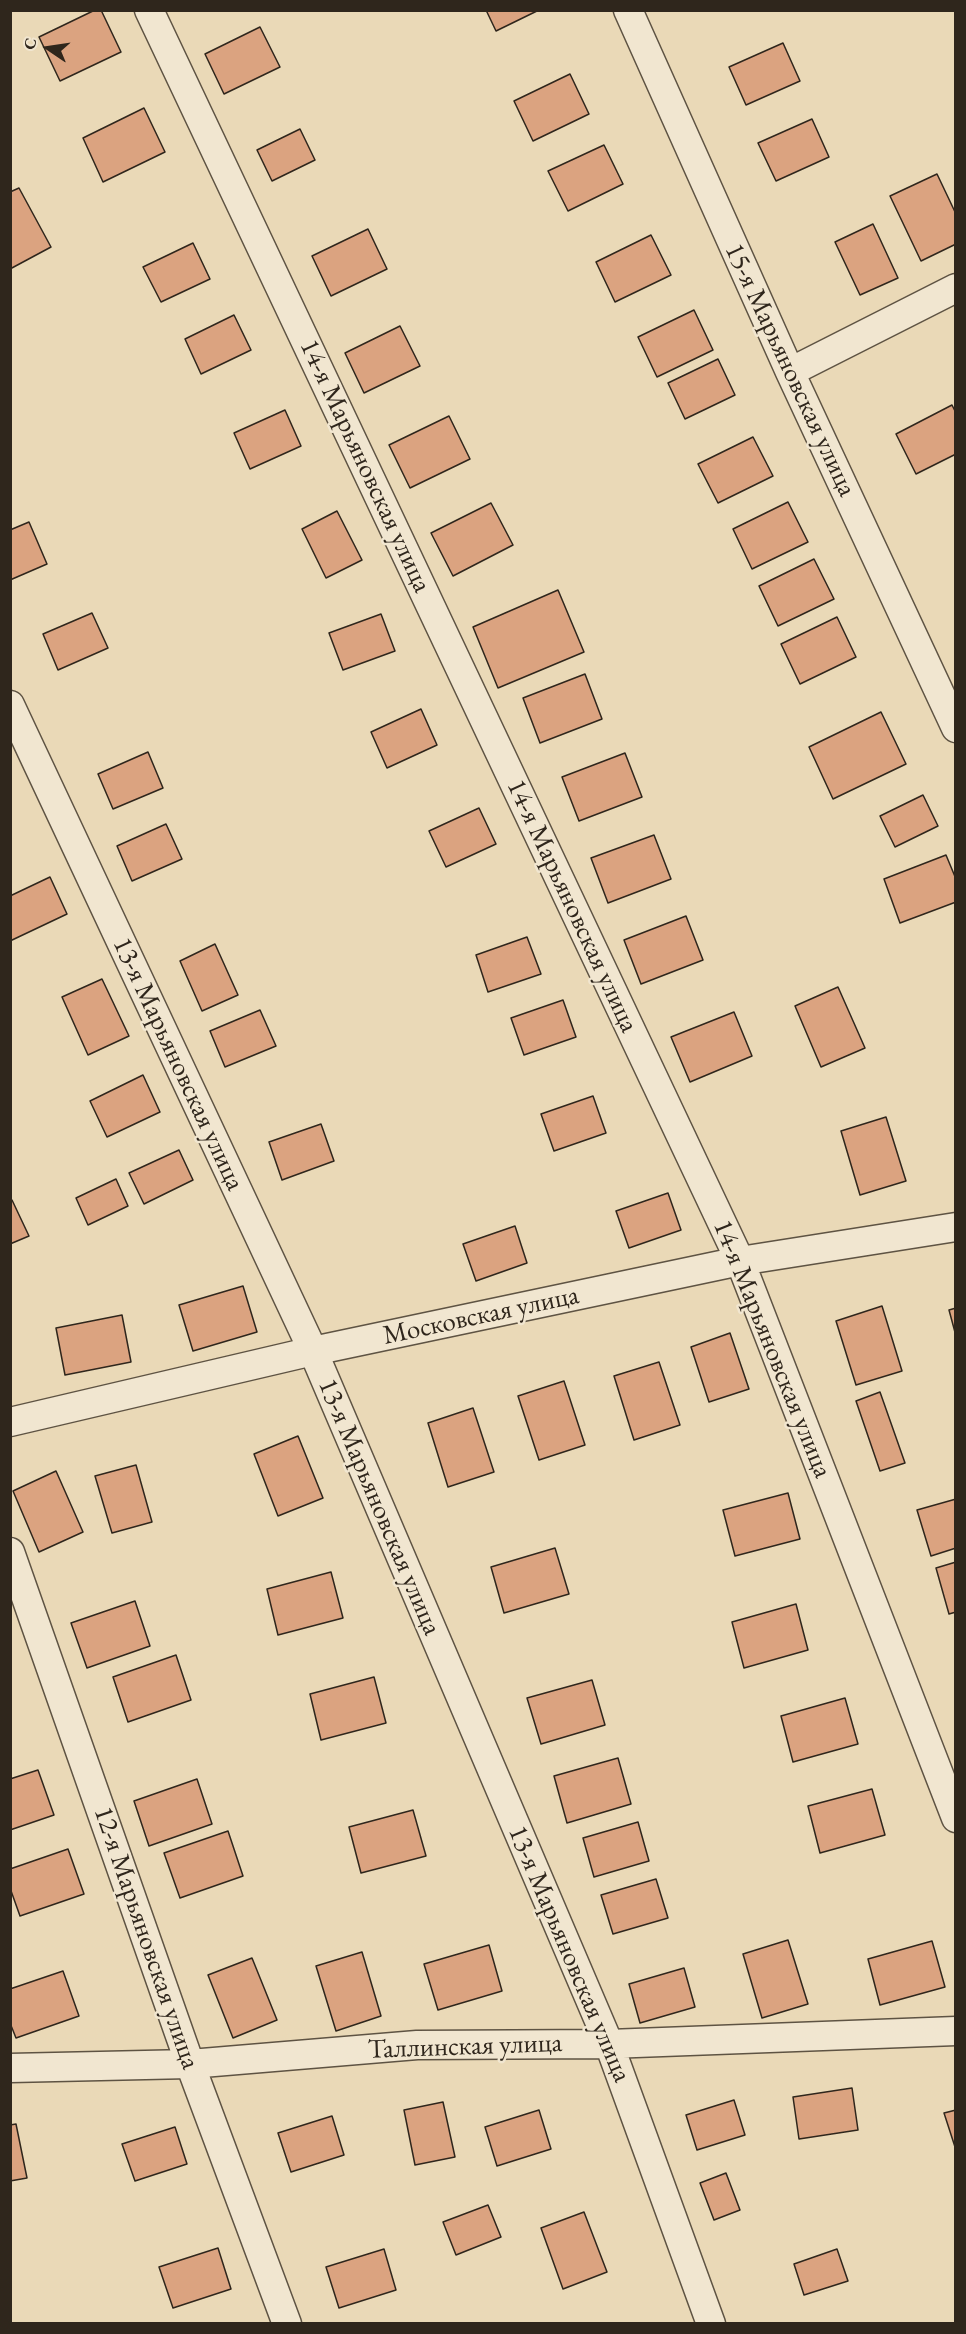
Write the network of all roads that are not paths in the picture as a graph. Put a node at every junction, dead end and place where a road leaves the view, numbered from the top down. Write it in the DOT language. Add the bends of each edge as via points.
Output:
graph roads {
  1 [pos="149,10"];
  2 [pos="628,10"];
  3 [pos="956,288"];
  4 [pos="790,372"];
  5 [pos="10,705"];
  6 [pos="956,728"];
  7 [pos="956,1227"];
  8 [pos="740,1261"];
  9 [pos="313,1351"];
  10 [pos="10,1422"];
  11 [pos="10,1552"];
  12 [pos="956,1818"];
  13 [pos="956,2031"];
  14 [pos="609,2044"];
  15 [pos="190,2064"];
  16 [pos="10,2068"];
  17 [pos="287,2324"];
  18 [pos="711,2324"];
  1 -- 8 [label="street, 14-я Марьяновская улица"];
  2 -- 4 [label="street, 15-я Марьяновская улица"];
  3 -- 4 [label="street"];
  4 -- 6 [label="street, 15-я Марьяновская улица"];
  5 -- 9 [label="street, 13-я Марьяновская улица"];
  7 -- 8 [label="street, Московская улица"];
  8 -- 9 [label="street, Московская улица"];
  8 -- 12 [label="street, 14-я Марьяновская улица"];
  9 -- 10 [label="street, Московская улица"];
  9 -- 14 [label="street, 13-я Марьяновская улица"];
  11 -- 15 [label="street, 12-я Марьяновская улица"];
  13 -- 14 [label="street, Таллинская улица"];
  14 -- 15 [label="street, Таллинская улица" via="417,2045"];
  14 -- 18 [label="street, 13-я Марьяновская улица"];
  15 -- 16 [label="street, Таллинская улица"];
  15 -- 17 [label="street, 12-я Марьяновская улица"];
}
